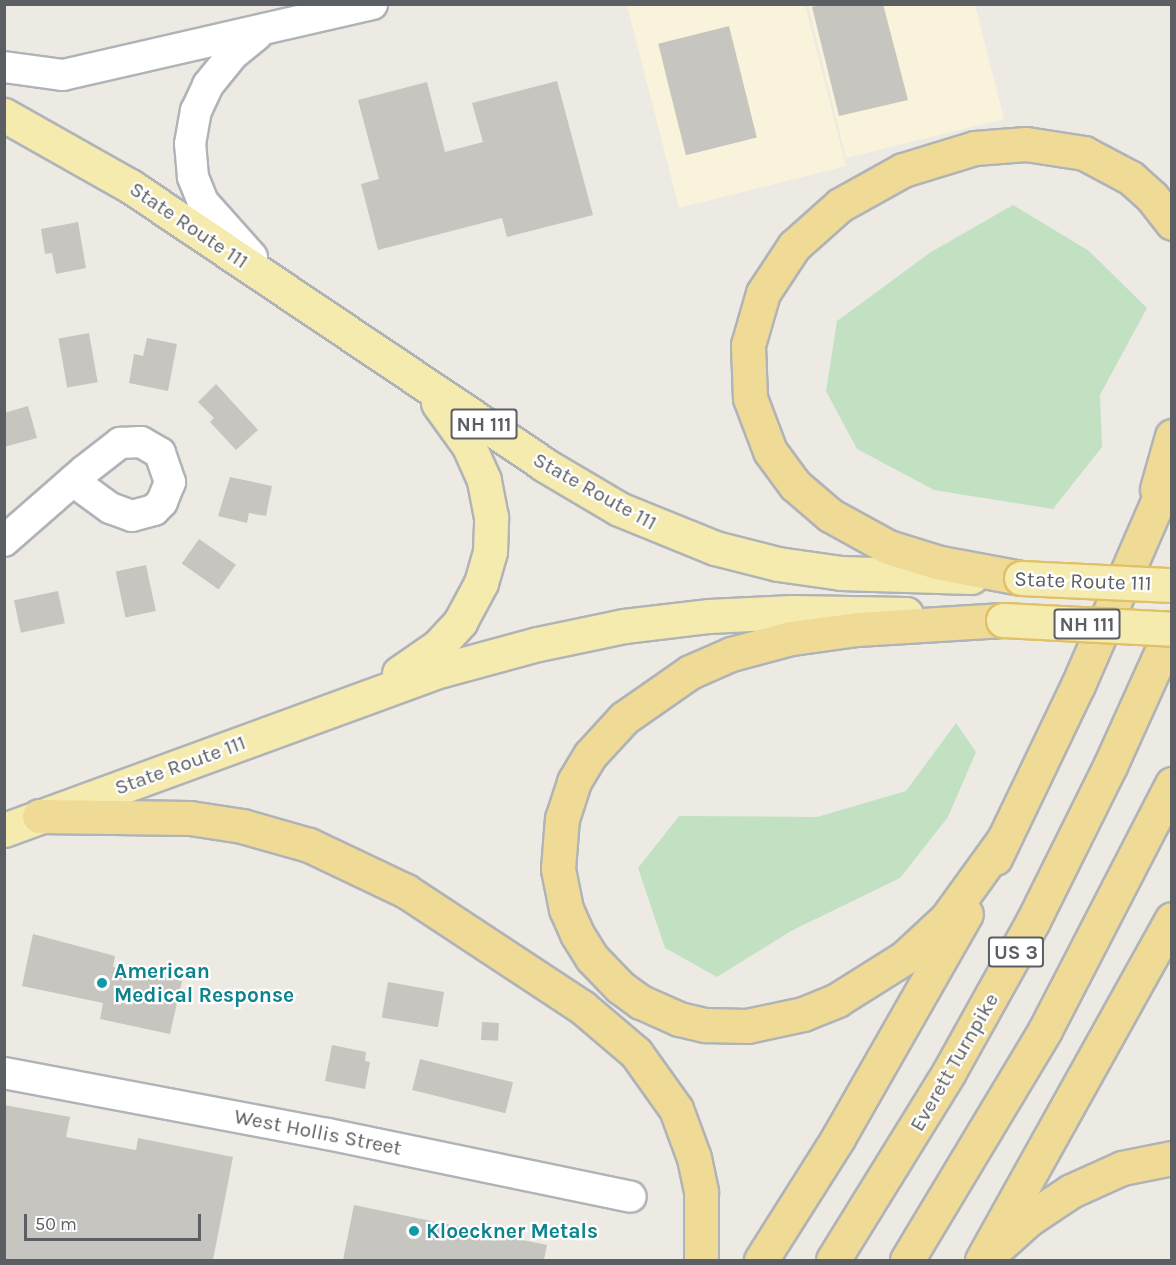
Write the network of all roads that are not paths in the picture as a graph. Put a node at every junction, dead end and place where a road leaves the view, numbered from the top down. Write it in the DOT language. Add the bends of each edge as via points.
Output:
graph roads {
  1 [pos="372,4"];
  2 [pos="262,31"];
  3 [pos="4,67"];
  4 [pos="6,116"];
  5 [pos="1172,223"];
  6 [pos="309,306"];
  7 [pos="402,369"];
  8 [pos="1172,436"];
  9 [pos="1172,469"];
  10 [pos="73,481"];
  11 [pos="1146,529"];
  12 [pos="4,541"];
  13 [pos="1020,578"];
  14 [pos="1172,585"];
  15 [pos="1003,620"];
  16 [pos="1172,629"];
  17 [pos="323,713"];
  18 [pos="1172,784"];
  19 [pos="39,816"];
  20 [pos="4,830"];
  21 [pos="1004,839"];
  22 [pos="1172,919"];
  23 [pos="4,1073"];
  24 [pos="1172,1158"];
  25 [pos="631,1197"];
  26 [pos="701,1260"];
  27 [pos="761,1260"];
  28 [pos="833,1260"];
  29 [pos="907,1260"];
  30 [pos="982,1260"];
  31 [pos="987,1260"];
  1 -- 2 [label="street"];
  2 -- 3 [label="street" via="63,75"];
  2 -- 6 [label="street" via="225,62 204,93 192,128 191,167 203,202 220,226"];
  4 -- 6 [label="main road, State Route 111 / NH 111" via="116,177"];
  5 -- 13 [label="highway" via="1131,178 1084,153 1026,144 975,148 903,170 840,205 794,246 763,292 748,345 750,398 770,451 795,485 830,515 888,547 940,563"];
  6 -- 7 [label="main road, State Route 111 / NH 111"];
  7 -- 13 [label="main road, State Route 111 / NH 111" via="582,488 638,518 715,548 778,564 841,573"];
  7 -- 17 [label="main road" via="447,414 475,458 490,510 488,563 466,611 438,646 393,677"];
  8 -- 11 [label="highway"];
  9 -- 11 [label="highway"];
  10 -- 12 [label="street"];
  11 -- 21 [label="highway"];
  13 -- 14 [label="main road, State Route 111 / NH 111, bridge"];
  15 -- 16 [label="main road, State Route 111 / NH 111, bridge"];
  15 -- 17 [label="main road, State Route 111 / NH 111" via="792,612 667,620 538,644 442,670"];
  15 -- 21 [label="highway" via="857,629 791,638 731,654 690,672 631,711 590,755 574,782 562,818 558,870 566,909 578,934 592,958 620,987 641,1002 679,1019 706,1025 747,1026 820,1007 887,970 947,918"];
  16 -- 28 [label="highway, Everett Turnpike / US 3" via="1033,921 949,1072"];
  17 -- 19 [label="main road, State Route 111 / NH 111"];
  18 -- 29 [label="highway, US 3" via="1045,1030"];
  19 -- 20 [label="main road, State Route 111 / NH 111"];
  19 -- 26 [label="highway" via="190,818 260,830 309,845 406,891 582,1007 636,1053 676,1109 694,1158 701,1192"];
  21 -- 27 [label="highway" via="924,990"];
  22 -- 30 [label="highway"];
  23 -- 25 [label="street, West Hollis Street" via="328,1134"];
  24 -- 31 [label="highway" via="1122,1168 1071,1191 1029,1218"];
}
